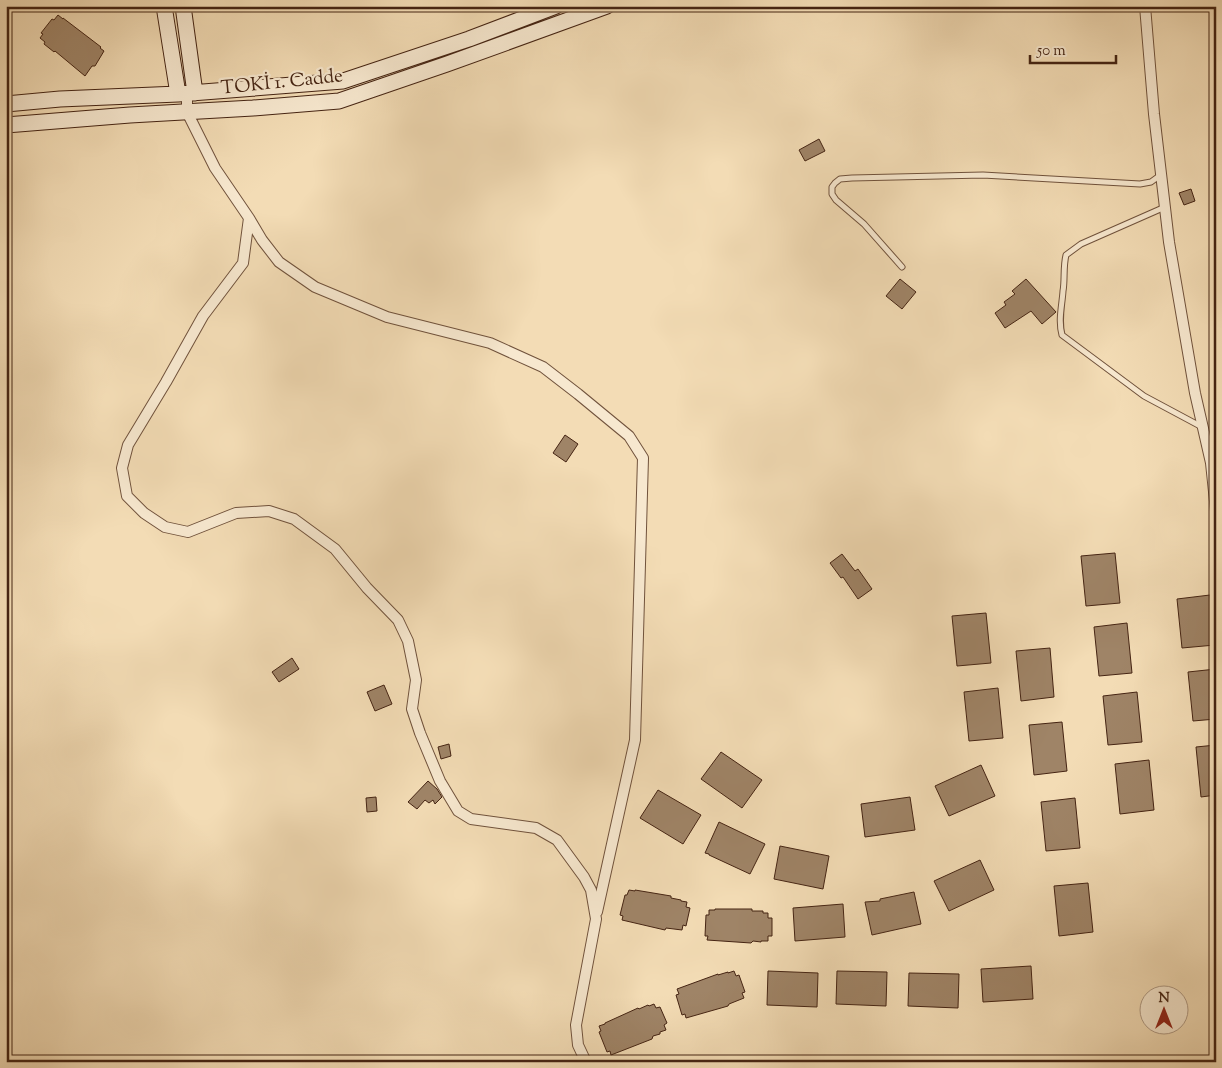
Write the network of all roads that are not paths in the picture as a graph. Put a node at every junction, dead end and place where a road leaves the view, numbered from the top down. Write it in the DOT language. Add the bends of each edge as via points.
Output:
graph roads {
  1 [pos="164,6"];
  2 [pos="183,6"];
  3 [pos="556,6"];
  4 [pos="607,6"];
  5 [pos="1145,6"];
  6 [pos="187,93"];
  7 [pos="6,104"];
  8 [pos="187,112"];
  9 [pos="6,125"];
  10 [pos="1162,174"];
  11 [pos="1165,207"];
  12 [pos="249,218"];
  13 [pos="902,267"];
  14 [pos="1203,427"];
  15 [pos="1213,467"];
  16 [pos="1216,511"];
  17 [pos="596,919"];
  18 [pos="586,1062"];
  1 -- 6 [label="main road"];
  2 -- 6 [label="main road"];
  3 -- 6 [label="main road" via="343,81"];
  4 -- 8 [label="main road, TOKİ 1. Cadde" via="339,101"];
  5 -- 10 [label="street"];
  6 -- 7 [label="main road"];
  6 -- 8 [label="street"];
  8 -- 9 [label="main road, TOKİ 1. Cadde"];
  8 -- 12 [label="street" via="215,168"];
  10 -- 11 [label="street"];
  10 -- 13 [label="lane" via="1151,182 1140,184 983,175 840,179 832,187 836,200 864,224"];
  11 -- 14 [label="street"];
  11 -- 14 [label="lane" via="1081,244 1066,255 1059,323 1062,335 1144,396"];
  12 -- 17 [label="street" via="279,262 316,287 387,317 490,344 542,367 629,436 643,458 635,740"];
  12 -- 17 [label="street" via="243,263 203,316 128,445 122,468 127,496 165,527 188,532 236,513 269,511 294,519 335,548 398,620 408,641 416,680 412,709 440,781 458,811 472,819 536,828 557,840 591,890"];
  14 -- 15 [label="street"];
  15 -- 16 [label="street"];
  17 -- 18 [label="street" via="576,1025 578,1045"];
}
